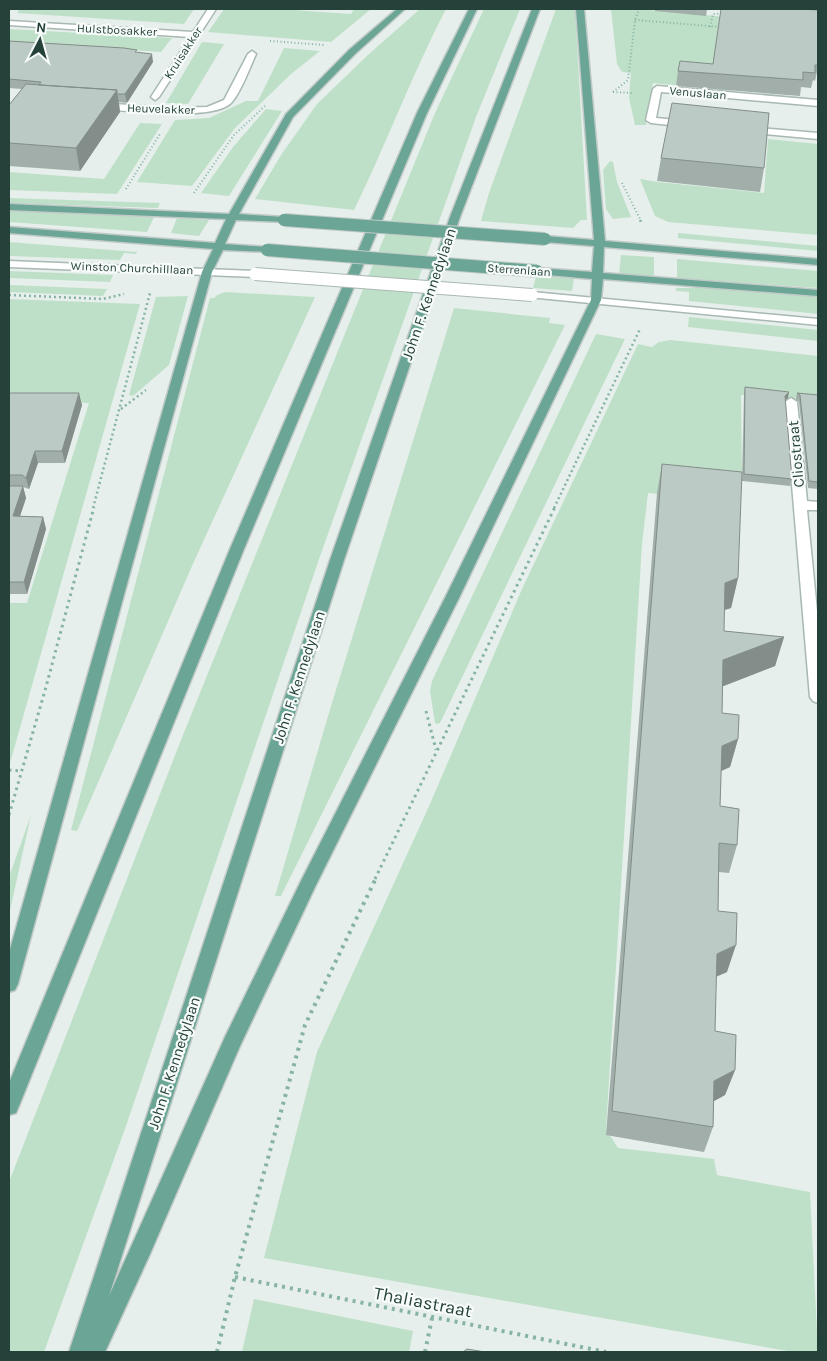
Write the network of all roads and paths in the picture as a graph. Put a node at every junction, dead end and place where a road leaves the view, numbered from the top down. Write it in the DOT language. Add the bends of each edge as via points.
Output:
graph roads {
  1 [pos="212,9"];
  2 [pos="401,9"];
  3 [pos="473,9"];
  4 [pos="536,9"];
  5 [pos="580,9"];
  6 [pos="639,9"];
  7 [pos="728,9"];
  8 [pos="635,20"];
  9 [pos="9,23"];
  10 [pos="710,26"];
  11 [pos="729,28"];
  12 [pos="195,34"];
  13 [pos="252,54"];
  14 [pos="612,92"];
  15 [pos="155,98"];
  16 [pos="818,104"];
  17 [pos="88,106"];
  18 [pos="174,111"];
  19 [pos="700,125"];
  20 [pos="739,129"];
  21 [pos="818,136"];
  22 [pos="619,177"];
  23 [pos="124,192"];
  24 [pos="9,207"];
  25 [pos="233,216"];
  26 [pos="646,224"];
  27 [pos="9,230"];
  28 [pos="599,243"];
  29 [pos="219,247"];
  30 [pos="818,262"];
  31 [pos="9,264"];
  32 [pos="207,272"];
  33 [pos="255,274"];
  34 [pos="597,276"];
  35 [pos="151,288"];
  36 [pos="127,293"];
  37 [pos="818,293"];
  38 [pos="9,295"];
  39 [pos="596,300"];
  40 [pos="818,322"];
  41 [pos="641,326"];
  42 [pos="791,402"];
  43 [pos="801,505"];
  44 [pos="818,506"];
  45 [pos="818,696"];
  46 [pos="9,770"];
  47 [pos="21,771"];
  48 [pos="9,815"];
  49 [pos="9,984"];
  50 [pos="9,1106"];
  51 [pos="235,1277"];
  52 [pos="432,1318"];
  53 [pos="80,1352"];
  54 [pos="94,1352"];
  55 [pos="217,1352"];
  56 [pos="425,1352"];
  57 [pos="606,1352"];
  1 -- 12 [label="street, Kruisakker"];
  2 -- 25 [label="main road" via="352,52 289,116"];
  3 -- 50 [label="main road" via="422,113 237,549"];
  4 -- 53 [label="main road, John F. Kennedylaan" via="455,216 340,551"];
  5 -- 28 [label="main road"];
  6 -- 8 [label="path"];
  7 -- 10 [label="path" via="727,13 713,14"];
  8 -- 10 [label="path"];
  8 -- 14 [label="path" via="628,80"];
  9 -- 12 [label="street, Hulstbosakker"];
  10 -- 11 [label="path"];
  12 -- 15 [label="street, Kruisakker"];
  13 -- 18 [label="street, Heuvelakker" via="228,102 208,110"];
  16 -- 19 [label="street, Venuslaan" via="657,89 650,120"];
  17 -- 18 [label="street, Heuvelakker"];
  18 -- 23 [label="path"];
  20 -- 21 [label="street"];
  22 -- 26 [label="path" via="640,221"];
  24 -- 25 [label="main road"];
  25 -- 28 [label="main road, bridge"];
  25 -- 29 [label="main road"];
  27 -- 29 [label="main road, Winston Churchilllaan"];
  28 -- 30 [label="main road"];
  28 -- 34 [label="main road"];
  29 -- 32 [label="main road"];
  29 -- 34 [label="main road, Sterrenlaan, bridge"];
  31 -- 32 [label="street, Winston Churchilllaan"];
  32 -- 33 [label="street, Winston Churchilllaan"];
  32 -- 49 [label="main road"];
  33 -- 39 [label="street, Sterrenlaan, bridge"];
  34 -- 37 [label="main road, Sterrenlaan"];
  34 -- 39 [label="main road"];
  35 -- 47 [label="path" via="49,677"];
  36 -- 38 [label="path, Winston Churchilllaan" via="103,299"];
  39 -- 40 [label="street, Sterrenlaan"];
  39 -- 54 [label="main road" via="232,1043"];
  41 -- 51 [label="path" via="305,1025"];
  42 -- 43 [label="street, Cliostraat"];
  43 -- 44 [label="street, Cliostraat"];
  43 -- 45 [label="street, Cliostraat"];
  46 -- 47 [label="path"];
  47 -- 48 [label="path"];
  51 -- 52 [label="path, Thaliastraat"];
  51 -- 55 [label="path"];
  52 -- 56 [label="path"];
  52 -- 57 [label="path, Thaliastraat"];
}
